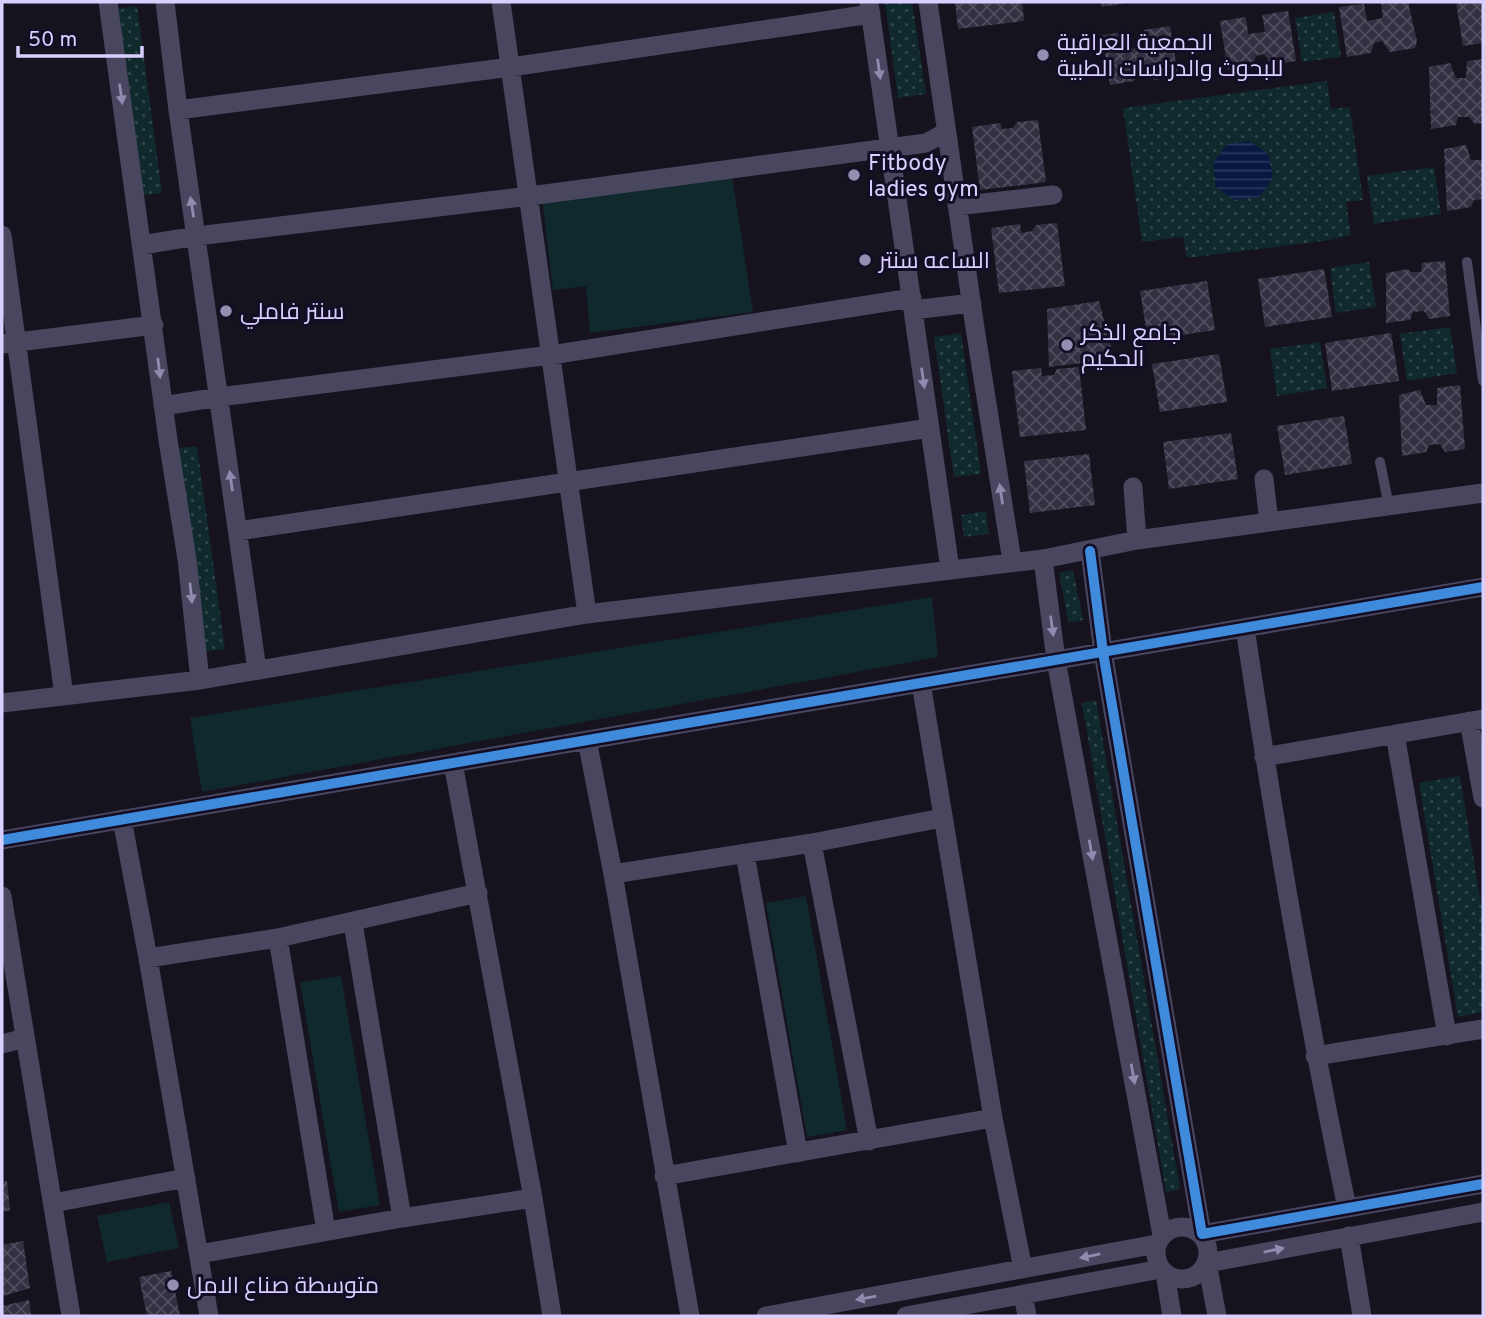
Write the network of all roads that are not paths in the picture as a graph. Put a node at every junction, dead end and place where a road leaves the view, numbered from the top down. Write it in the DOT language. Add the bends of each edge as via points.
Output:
graph roads {
  1 [pos="108,2"];
  2 [pos="166,2"];
  3 [pos="502,2"];
  4 [pos="928,2"];
  5 [pos="870,8"];
  6 [pos="510,67"];
  7 [pos="178,110"];
  8 [pos="946,132"];
  9 [pos="891,147"];
  10 [pos="1053,195"];
  11 [pos="530,196"];
  12 [pos="957,206"];
  13 [pos="2,235"];
  14 [pos="197,236"];
  15 [pos="142,245"];
  16 [pos="1467,262"];
  17 [pos="972,303"];
  18 [pos="913,304"];
  19 [pos="154,326"];
  20 [pos="9,343"];
  21 [pos="551,355"];
  22 [pos="1483,381"];
  23 [pos="219,397"];
  24 [pos="163,406"];
  25 [pos="930,428"];
  26 [pos="1380,462"];
  27 [pos="1264,480"];
  28 [pos="569,481"];
  29 [pos="1133,487"];
  30 [pos="1483,493"];
  31 [pos="1389,507"];
  32 [pos="1269,522"];
  33 [pos="238,531"];
  34 [pos="1137,540"];
  35 [pos="1090,551"];
  36 [pos="1042,559"];
  37 [pos="1012,561"];
  38 [pos="950,569"];
  39 [pos="1483,587"];
  40 [pos="587,614"];
  41 [pos="1245,628"];
  42 [pos="1103,652"];
  43 [pos="1056,660"];
  44 [pos="257,670"];
  45 [pos="200,680"];
  46 [pos="921,683"];
  47 [pos="64,696"];
  48 [pos="2,702"];
  49 [pos="1476,720"];
  50 [pos="1395,734"];
  51 [pos="587,740"];
  52 [pos="1264,757"];
  53 [pos="453,763"];
  54 [pos="1483,798"];
  55 [pos="942,818"];
  56 [pos="122,819"];
  57 [pos="2,840"];
  58 [pos="812,843"];
  59 [pos="745,854"];
  60 [pos="613,874"];
  61 [pos="478,893"];
  62 [pos="2,896"];
  63 [pos="353,923"];
  64 [pos="278,938"];
  65 [pos="148,958"];
  66 [pos="1483,1029"];
  67 [pos="1447,1036"];
  68 [pos="25,1038"];
  69 [pos="2,1044"];
  70 [pos="1315,1056"];
  71 [pos="993,1118"];
  72 [pos="869,1141"];
  73 [pos="798,1153"];
  74 [pos="664,1177"];
  75 [pos="186,1178"];
  76 [pos="1483,1184"];
  77 [pos="533,1198"];
  78 [pos="53,1203"];
  79 [pos="1347,1208"];
  80 [pos="1483,1212"];
  81 [pos="402,1218"];
  82 [pos="326,1231"];
  83 [pos="1202,1234"];
  84 [pos="1349,1236"];
  85 [pos="1159,1239"];
  86 [pos="199,1254"];
  87 [pos="1207,1263"];
  88 [pos="1023,1269"];
  89 [pos="1163,1271"];
  90 [pos="1023,1294"];
  91 [pos="71,1316"];
  92 [pos="209,1316"];
  93 [pos="552,1316"];
  94 [pos="690,1316"];
  95 [pos="766,1316"];
  96 [pos="906,1316"];
  97 [pos="1027,1316"];
  98 [pos="1172,1316"];
  99 [pos="1217,1316"];
  100 [pos="1362,1316"];
  1 -- 15 [label="street, one-way"];
  2 -- 7 [label="street"];
  3 -- 6 [label="street"];
  4 -- 8 [label="street"];
  5 -- 6 [label="street"];
  5 -- 9 [label="street, one-way"];
  6 -- 7 [label="street"];
  6 -- 11 [label="street"];
  14 -- 7 [label="street, one-way"];
  8 -- 9 [label="street" via="926,144"];
  8 -- 12 [label="street"];
  9 -- 11 [label="street"];
  9 -- 18 [label="street"];
  10 -- 12 [label="street"];
  11 -- 14 [label="street"];
  11 -- 21 [label="street"];
  12 -- 17 [label="street"];
  13 -- 20 [label="street"];
  14 -- 15 [label="street"];
  14 -- 23 [label="street"];
  15 -- 19 [label="street"];
  16 -- 22 [label="lane"];
  17 -- 18 [label="street"];
  37 -- 17 [label="street, one-way"];
  18 -- 21 [label="street"];
  18 -- 25 [label="street, one-way"];
  19 -- 20 [label="street"];
  19 -- 24 [label="street, one-way"];
  20 -- 47 [label="street"];
  21 -- 23 [label="street"];
  21 -- 28 [label="street"];
  23 -- 24 [label="street"];
  33 -- 23 [label="street, one-way"];
  24 -- 45 [label="street, one-way"];
  25 -- 28 [label="street"];
  25 -- 38 [label="street"];
  26 -- 31 [label="lane"];
  27 -- 32 [label="street"];
  28 -- 33 [label="street"];
  28 -- 40 [label="street"];
  29 -- 34 [label="street"];
  30 -- 31 [label="street"];
  31 -- 32 [label="street"];
  32 -- 34 [label="street"];
  33 -- 44 [label="street"];
  34 -- 35 [label="street"];
  35 -- 36 [label="street"];
  35 -- 42 [label="street"];
  36 -- 37 [label="street"];
  36 -- 43 [label="street, one-way"];
  37 -- 38 [label="street"];
  38 -- 40 [label="street"];
  39 -- 41 [label="street"];
  40 -- 44 [label="street"];
  41 -- 42 [label="street"];
  41 -- 52 [label="street"];
  42 -- 43 [label="street"];
  42 -- 83 [label="street"];
  43 -- 46 [label="street"];
  43 -- 85 [label="street, one-way"];
  44 -- 45 [label="street"];
  45 -- 47 [label="street"];
  46 -- 51 [label="street"];
  46 -- 55 [label="street"];
  47 -- 48 [label="street"];
  49 -- 50 [label="street"];
  49 -- 54 [label="street"];
  50 -- 52 [label="street"];
  50 -- 67 [label="street"];
  51 -- 53 [label="street"];
  51 -- 60 [label="street"];
  52 -- 70 [label="street"];
  53 -- 56 [label="street"];
  53 -- 61 [label="street"];
  55 -- 58 [label="street"];
  55 -- 71 [label="street"];
  56 -- 57 [label="street"];
  56 -- 65 [label="street"];
  58 -- 59 [label="street"];
  58 -- 72 [label="street"];
  59 -- 60 [label="street"];
  59 -- 73 [label="street"];
  60 -- 74 [label="street"];
  61 -- 63 [label="street"];
  61 -- 77 [label="street"];
  62 -- 68 [label="street"];
  63 -- 64 [label="street"];
  63 -- 81 [label="street"];
  64 -- 65 [label="street"];
  64 -- 82 [label="street"];
  65 -- 75 [label="street"];
  66 -- 67 [label="street"];
  67 -- 70 [label="street"];
  68 -- 69 [label="street"];
  68 -- 78 [label="street"];
  70 -- 79 [label="street"];
  71 -- 72 [label="street"];
  71 -- 88 [label="street"];
  72 -- 73 [label="street"];
  73 -- 74 [label="street"];
  74 -- 94 [label="street"];
  75 -- 78 [label="street"];
  75 -- 86 [label="street"];
  76 -- 79 [label="street"];
  77 -- 81 [label="street"];
  77 -- 93 [label="street"];
  78 -- 91 [label="street"];
  79 -- 83 [label="street"];
  80 -- 84 [label="street"];
  81 -- 82 [label="street"];
  82 -- 86 [label="street"];
  83 -- 85 [label="street" via="1184,1226 1168,1230"];
  83 -- 87 [label="street" via="1208,1246"];
  87 -- 84 [label="street, one-way"];
  84 -- 100 [label="street"];
  85 -- 88 [label="street, one-way"];
  85 -- 89 [label="street" via="1156,1252"];
  86 -- 92 [label="street"];
  87 -- 89 [label="street" via="1188,1279"];
  87 -- 99 [label="street"];
  88 -- 95 [label="street, one-way"];
  89 -- 90 [label="street"];
  89 -- 98 [label="street"];
  90 -- 96 [label="street"];
  90 -- 97 [label="street"];
}
